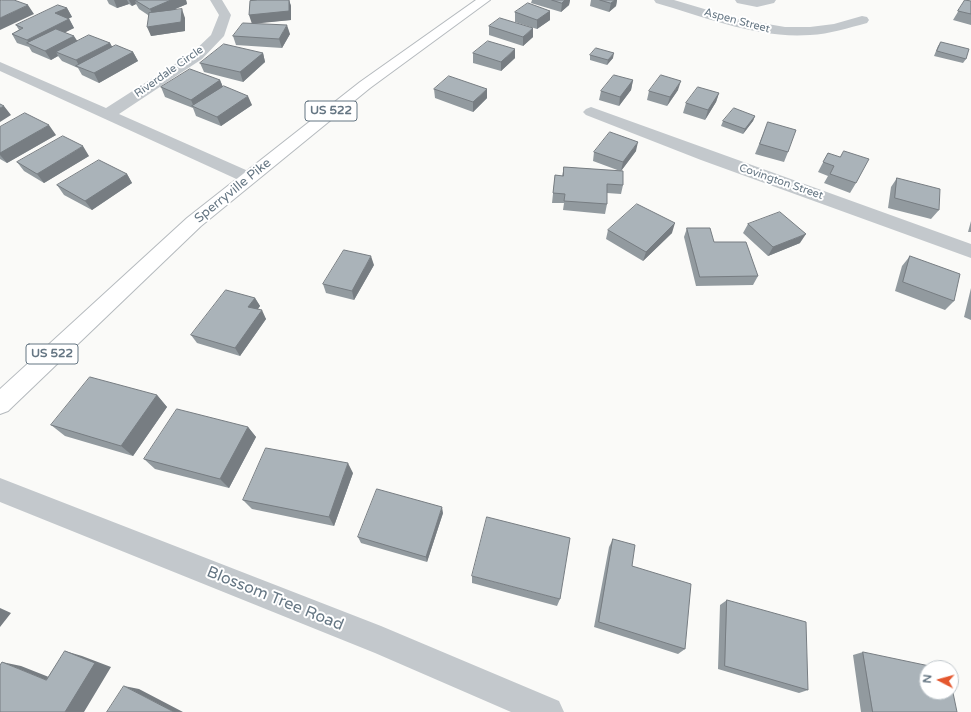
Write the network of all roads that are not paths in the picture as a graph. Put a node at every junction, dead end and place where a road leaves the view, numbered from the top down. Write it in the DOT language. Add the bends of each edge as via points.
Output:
graph roads {
  1 [pos="216,0"];
  2 [pos="484,0"];
  3 [pos="662,0"];
  4 [pos="741,0"];
  5 [pos="770,0"];
  6 [pos="862,20"];
  7 [pos="0,66"];
  8 [pos="591,112"];
  9 [pos="106,115"];
  10 [pos="249,178"];
  11 [pos="971,251"];
  12 [pos="0,404"];
  13 [pos="0,490"];
  14 [pos="548,712"];
  1 -- 9 [label="street, Riverdale Circle" via="224,14 217,36 197,56"];
  2 -- 10 [label="main road, Sperryville Pike / US 522" via="365,85"];
  3 -- 6 [label="street, Aspen Street" via="760,29 780,32 818,32"];
  4 -- 5 [label="street" via="757,3"];
  7 -- 9 [label="street"];
  8 -- 11 [label="street, Covington Street"];
  9 -- 10 [label="street"];
  10 -- 12 [label="main road, Sperryville Pike / US 522" via="194,222"];
  13 -- 14 [label="street, Blossom Tree Road" via="381,642"];
}
